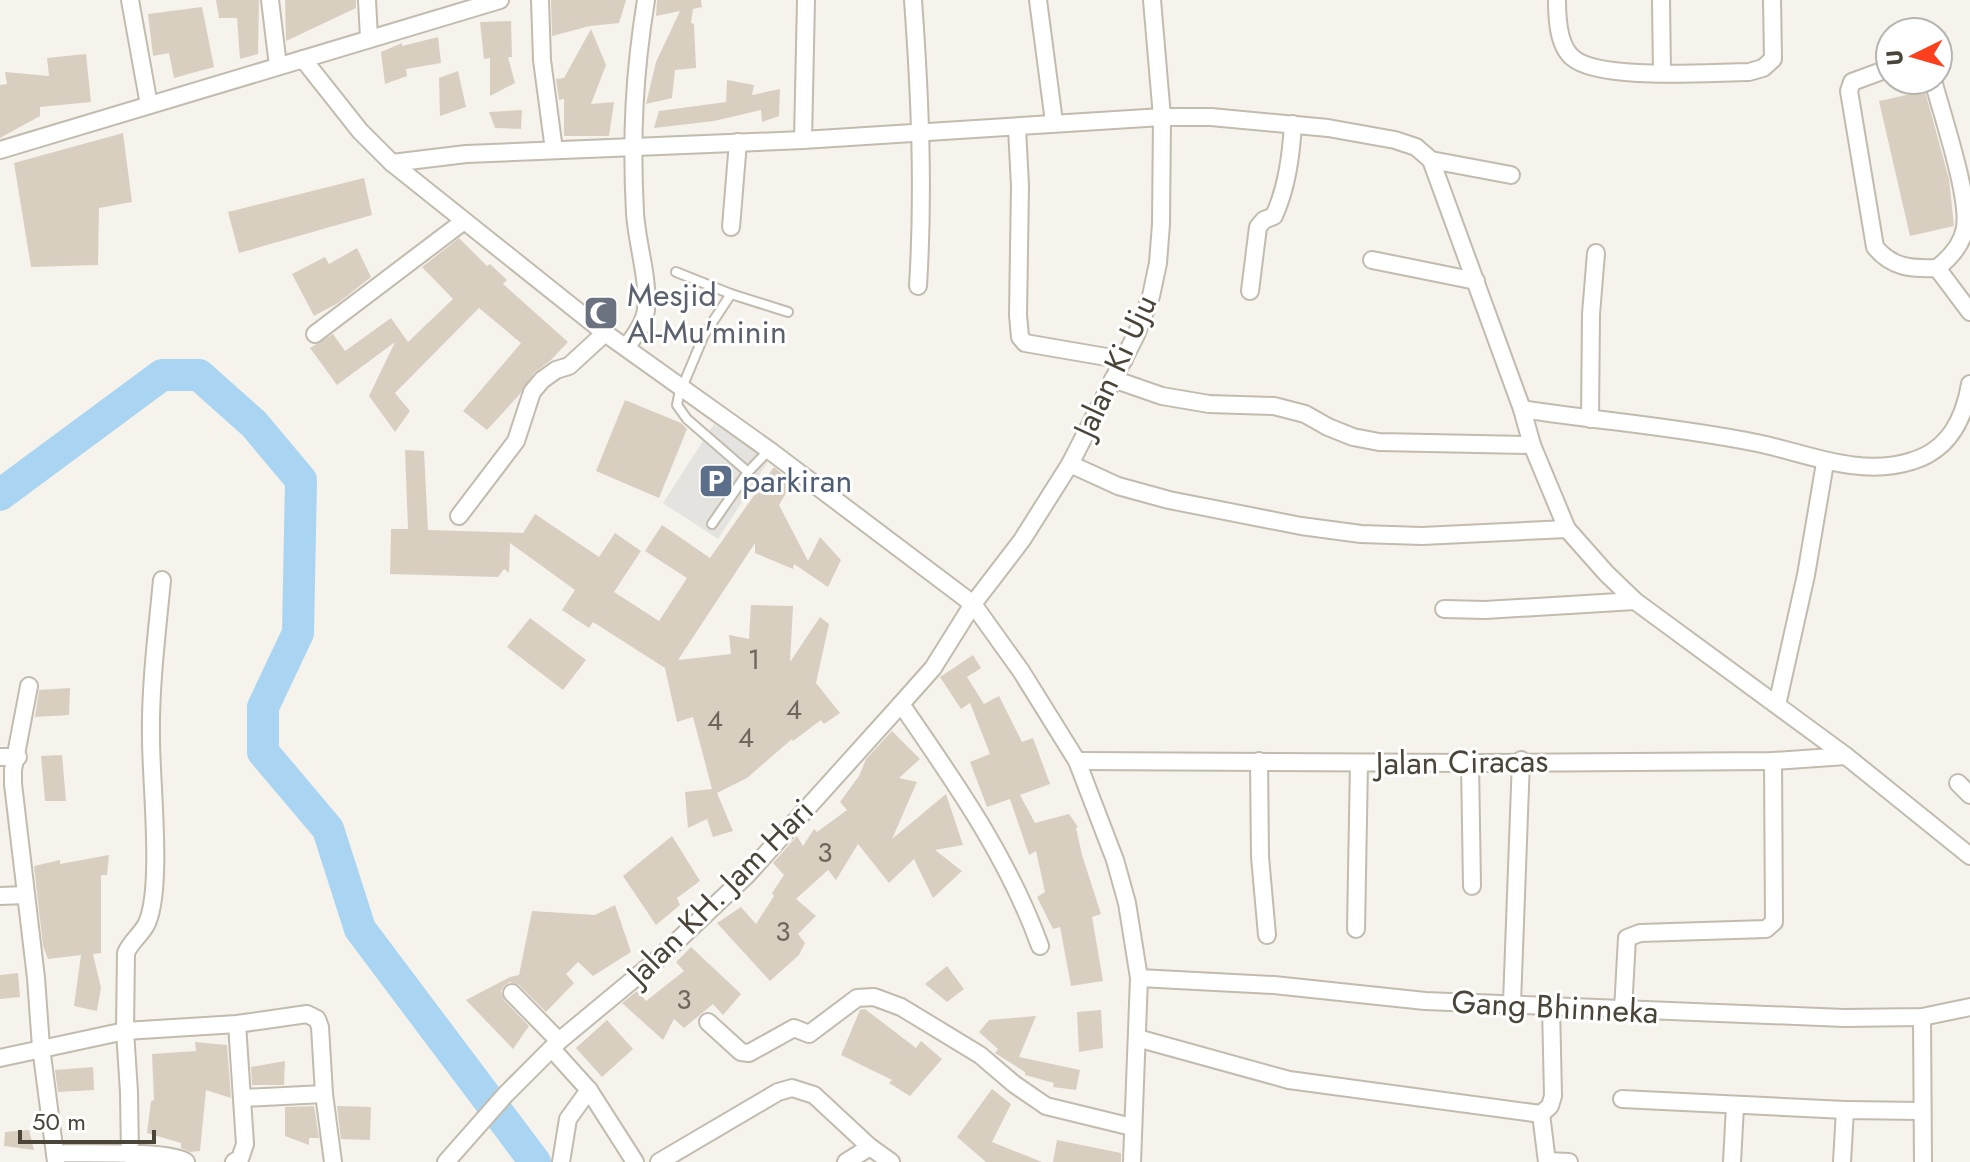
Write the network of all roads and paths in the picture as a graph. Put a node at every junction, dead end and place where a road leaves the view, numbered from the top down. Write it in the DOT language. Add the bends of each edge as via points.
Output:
graph roads {
  1 [pos="130,0"];
  2 [pos="270,0"];
  3 [pos="367,0"];
  4 [pos="500,0"];
  5 [pos="540,0"];
  6 [pos="646,0"];
  7 [pos="806,0"];
  8 [pos="913,0"];
  9 [pos="1038,0"];
  10 [pos="1152,0"];
  11 [pos="1557,0"];
  12 [pos="1661,0"];
  13 [pos="1772,0"];
  14 [pos="369,38"];
  15 [pos="303,59"];
  16 [pos="278,66"];
  17 [pos="1662,73"];
  18 [pos="1874,74"];
  19 [pos="1937,96"];
  20 [pos="149,105"];
  21 [pos="1162,117"];
  22 [pos="1054,122"];
  23 [pos="1293,124"];
  24 [pos="1017,128"];
  25 [pos="922,133"];
  26 [pos="803,140"];
  27 [pos="738,142"];
  28 [pos="631,147"];
  29 [pos="0,150"];
  30 [pos="554,150"];
  31 [pos="1431,160"];
  32 [pos="392,163"];
  33 [pos="1511,175"];
  34 [pos="464,221"];
  35 [pos="731,227"];
  36 [pos="1596,253"];
  37 [pos="1372,260"];
  38 [pos="1937,268"];
  39 [pos="676,272"];
  40 [pos="1476,281"];
  41 [pos="918,286"];
  42 [pos="1250,291"];
  43 [pos="731,294"];
  44 [pos="788,312"];
  45 [pos="1970,312"];
  46 [pos="605,333"];
  47 [pos="315,334"];
  48 [pos="626,347"];
  49 [pos="1124,360"];
  50 [pos="1113,379"];
  51 [pos="1970,384"];
  52 [pos="682,387"];
  53 [pos="1522,409"];
  54 [pos="1590,419"];
  55 [pos="1532,445"];
  56 [pos="769,450"];
  57 [pos="1825,463"];
  58 [pos="1070,464"];
  59 [pos="748,472"];
  60 [pos="459,516"];
  61 [pos="712,524"];
  62 [pos="1567,529"];
  63 [pos="162,580"];
  64 [pos="1635,601"];
  65 [pos="973,604"];
  66 [pos="1444,609"];
  67 [pos="29,686"];
  68 [pos="901,704"];
  69 [pos="1777,705"];
  70 [pos="1846,756"];
  71 [pos="0,757"];
  72 [pos="18,757"];
  73 [pos="1521,760"];
  74 [pos="1077,761"];
  75 [pos="1259,761"];
  76 [pos="1773,761"];
  77 [pos="1359,763"];
  78 [pos="1470,763"];
  79 [pos="1970,856"];
  80 [pos="1472,886"];
  81 [pos="26,895"];
  82 [pos="0,896"];
  83 [pos="1356,929"];
  84 [pos="1267,935"];
  85 [pos="1040,946"];
  86 [pos="1139,978"];
  87 [pos="512,993"];
  88 [pos="1512,1003"];
  89 [pos="1551,1006"];
  90 [pos="1970,1007"];
  91 [pos="1623,1010"];
  92 [pos="1922,1017"];
  93 [pos="708,1022"];
  94 [pos="237,1024"];
  95 [pos="125,1031"];
  96 [pos="1137,1038"];
  97 [pos="556,1045"];
  98 [pos="41,1047"];
  99 [pos="0,1058"];
  100 [pos="589,1090"];
  101 [pos="324,1094"];
  102 [pos="243,1098"];
  103 [pos="1622,1099"];
  104 [pos="1735,1106"];
  105 [pos="1845,1110"];
  106 [pos="1922,1111"];
  107 [pos="1541,1114"];
  108 [pos="1132,1127"];
  109 [pos="870,1147"];
  110 [pos="130,1155"];
  111 [pos="56,1157"];
  112 [pos="337,1161"];
  113 [pos="186,1162"];
  114 [pos="234,1162"];
  115 [pos="446,1162"];
  116 [pos="561,1162"];
  117 [pos="635,1162"];
  118 [pos="659,1162"];
  119 [pos="846,1162"];
  120 [pos="891,1162"];
  121 [pos="1132,1162"];
  122 [pos="1547,1162"];
  123 [pos="1569,1162"];
  124 [pos="1732,1162"];
  125 [pos="1842,1162"];
  126 [pos="1923,1162"];
  1 -- 20 [label="street"];
  2 -- 16 [label="street"];
  3 -- 14 [label="street"];
  4 -- 14 [label="street"];
  5 -- 30 [label="street"];
  6 -- 28 [label="street"];
  7 -- 26 [label="street"];
  8 -- 25 [label="street"];
  9 -- 22 [label="street"];
  10 -- 21 [label="street, Jalan Ki Uju"];
  11 -- 17 [label="street" via="1562,39 1571,57 1598,69"];
  12 -- 17 [label="street"];
  13 -- 17 [label="street" via="1775,50 1763,68"];
  14 -- 15 [label="street"];
  15 -- 16 [label="street"];
  15 -- 32 [label="street"];
  16 -- 20 [label="street"];
  18 -- 38 [label="street" via="1852,82 1849,91 1875,247 1893,264"];
  19 -- 38 [label="street" via="1966,208 1965,231"];
  20 -- 29 [label="street"];
  21 -- 22 [label="street"];
  21 -- 23 [label="street"];
  21 -- 49 [label="street, Jalan Ki Uju" via="1158,263 1151,296"];
  22 -- 24 [label="street"];
  23 -- 31 [label="street" via="1395,140 1416,147"];
  23 -- 42 [label="street" via="1280,201 1274,216 1258,227"];
  24 -- 25 [label="street"];
  24 -- 49 [label="street" via="1020,337 1025,343"];
  25 -- 26 [label="street"];
  25 -- 41 [label="street"];
  26 -- 27 [label="street"];
  27 -- 28 [label="street"];
  27 -- 35 [label="street"];
  28 -- 30 [label="street"];
  28 -- 48 [label="street" via="647,296 641,325"];
  30 -- 32 [label="street"];
  31 -- 33 [label="street"];
  31 -- 40 [label="street"];
  32 -- 34 [label="street"];
  34 -- 46 [label="street"];
  34 -- 47 [label="street"];
  36 -- 54 [label="street"];
  37 -- 40 [label="street"];
  38 -- 45 [label="street"];
  39 -- 43 [label="lane"];
  40 -- 53 [label="street"];
  43 -- 44 [label="lane"];
  43 -- 52 [label="lane" via="704,335"];
  46 -- 48 [label="street"];
  46 -- 60 [label="street" via="586,354 556,370 532,392 516,441"];
  48 -- 52 [label="street"];
  49 -- 50 [label="street, Jalan Ki Uju"];
  50 -- 55 [label="street" via="1162,396 1284,409 1379,442"];
  50 -- 58 [label="street, Jalan Ki Uju"];
  51 -- 57 [label="street" via="1959,423 1932,451 1891,464"];
  52 -- 56 [label="street"];
  52 -- 59 [label="lane" via="677,405 682,413"];
  53 -- 54 [label="street"];
  53 -- 55 [label="street"];
  54 -- 57 [label="street" via="1757,443"];
  55 -- 62 [label="street"];
  56 -- 59 [label="lane"];
  56 -- 65 [label="street"];
  57 -- 69 [label="street"];
  58 -- 62 [label="street" via="1156,496 1361,534"];
  58 -- 65 [label="street, Jalan Ki Uju"];
  59 -- 61 [label="lane"];
  62 -- 64 [label="street"];
  63 -- 95 [label="street" via="151,736 154,895 147,923 126,953"];
  64 -- 66 [label="street"];
  64 -- 69 [label="street"];
  65 -- 68 [label="street, Jalan KH. Jam Hari" via="933,668"];
  65 -- 74 [label="street"];
  67 -- 72 [label="street"];
  68 -- 85 [label="street" via="953,777 1007,869"];
  68 -- 97 [label="street, Jalan KH. Jam Hari" via="722,899"];
  69 -- 70 [label="street"];
  70 -- 76 [label="street, Jalan Ciracas"];
  70 -- 79 [label="street"];
  71 -- 72 [label="street"];
  72 -- 81 [label="street" via="13,784"];
  73 -- 76 [label="street, Jalan Ciracas"];
  73 -- 78 [label="street, Jalan Ciracas"];
  73 -- 88 [label="street"];
  74 -- 75 [label="street, Jalan Ciracas"];
  74 -- 86 [label="street" via="1115,860"];
  75 -- 77 [label="street, Jalan Ciracas"];
  75 -- 84 [label="street"];
  76 -- 91 [label="street" via="1774,922 1766,929 1640,933 1627,938"];
  77 -- 78 [label="street, Jalan Ciracas"];
  77 -- 83 [label="street"];
  78 -- 80 [label="street"];
  81 -- 82 [label="street"];
  81 -- 98 [label="street"];
  86 -- 88 [label="street, Gang Bhinneka"];
  86 -- 96 [label="street"];
  87 -- 97 [label="street"];
  88 -- 89 [label="street, Gang Bhinneka"];
  89 -- 91 [label="street, Gang Bhinneka"];
  89 -- 107 [label="street" via="1553,1096"];
  90 -- 92 [label="street, Gang Bhinneka"];
  91 -- 92 [label="street, Gang Bhinneka"];
  92 -- 106 [label="street"];
  93 -- 108 [label="street" via="741,1052 749,1053 794,1028 812,1033 857,998 874,997 901,1007 980,1055 1046,1106"];
  94 -- 95 [label="street"];
  94 -- 101 [label="street" via="307,1014 317,1019"];
  94 -- 102 [label="street"];
  95 -- 98 [label="street"];
  95 -- 110 [label="street"];
  96 -- 107 [label="street" via="1289,1080"];
  96 -- 108 [label="street"];
  97 -- 100 [label="street"];
  97 -- 115 [label="street, Jalan KH. Jam Hari"];
  98 -- 99 [label="street"];
  98 -- 111 [label="street"];
  100 -- 116 [label="street" via="568,1119"];
  100 -- 117 [label="street"];
  101 -- 102 [label="street"];
  101 -- 112 [label="street"];
  102 -- 114 [label="street" via="245,1144"];
  103 -- 104 [label="street"];
  104 -- 105 [label="street"];
  104 -- 124 [label="street"];
  105 -- 106 [label="street"];
  105 -- 125 [label="street"];
  106 -- 126 [label="street"];
  107 -- 122 [label="street"];
  108 -- 121 [label="street"];
  109 -- 118 [label="street" via="814,1095 792,1088"];
  109 -- 119 [label="street"];
  109 -- 120 [label="street"];
  110 -- 111 [label="street"];
  110 -- 113 [label="street"];
  122 -- 123 [label="street"];
}
